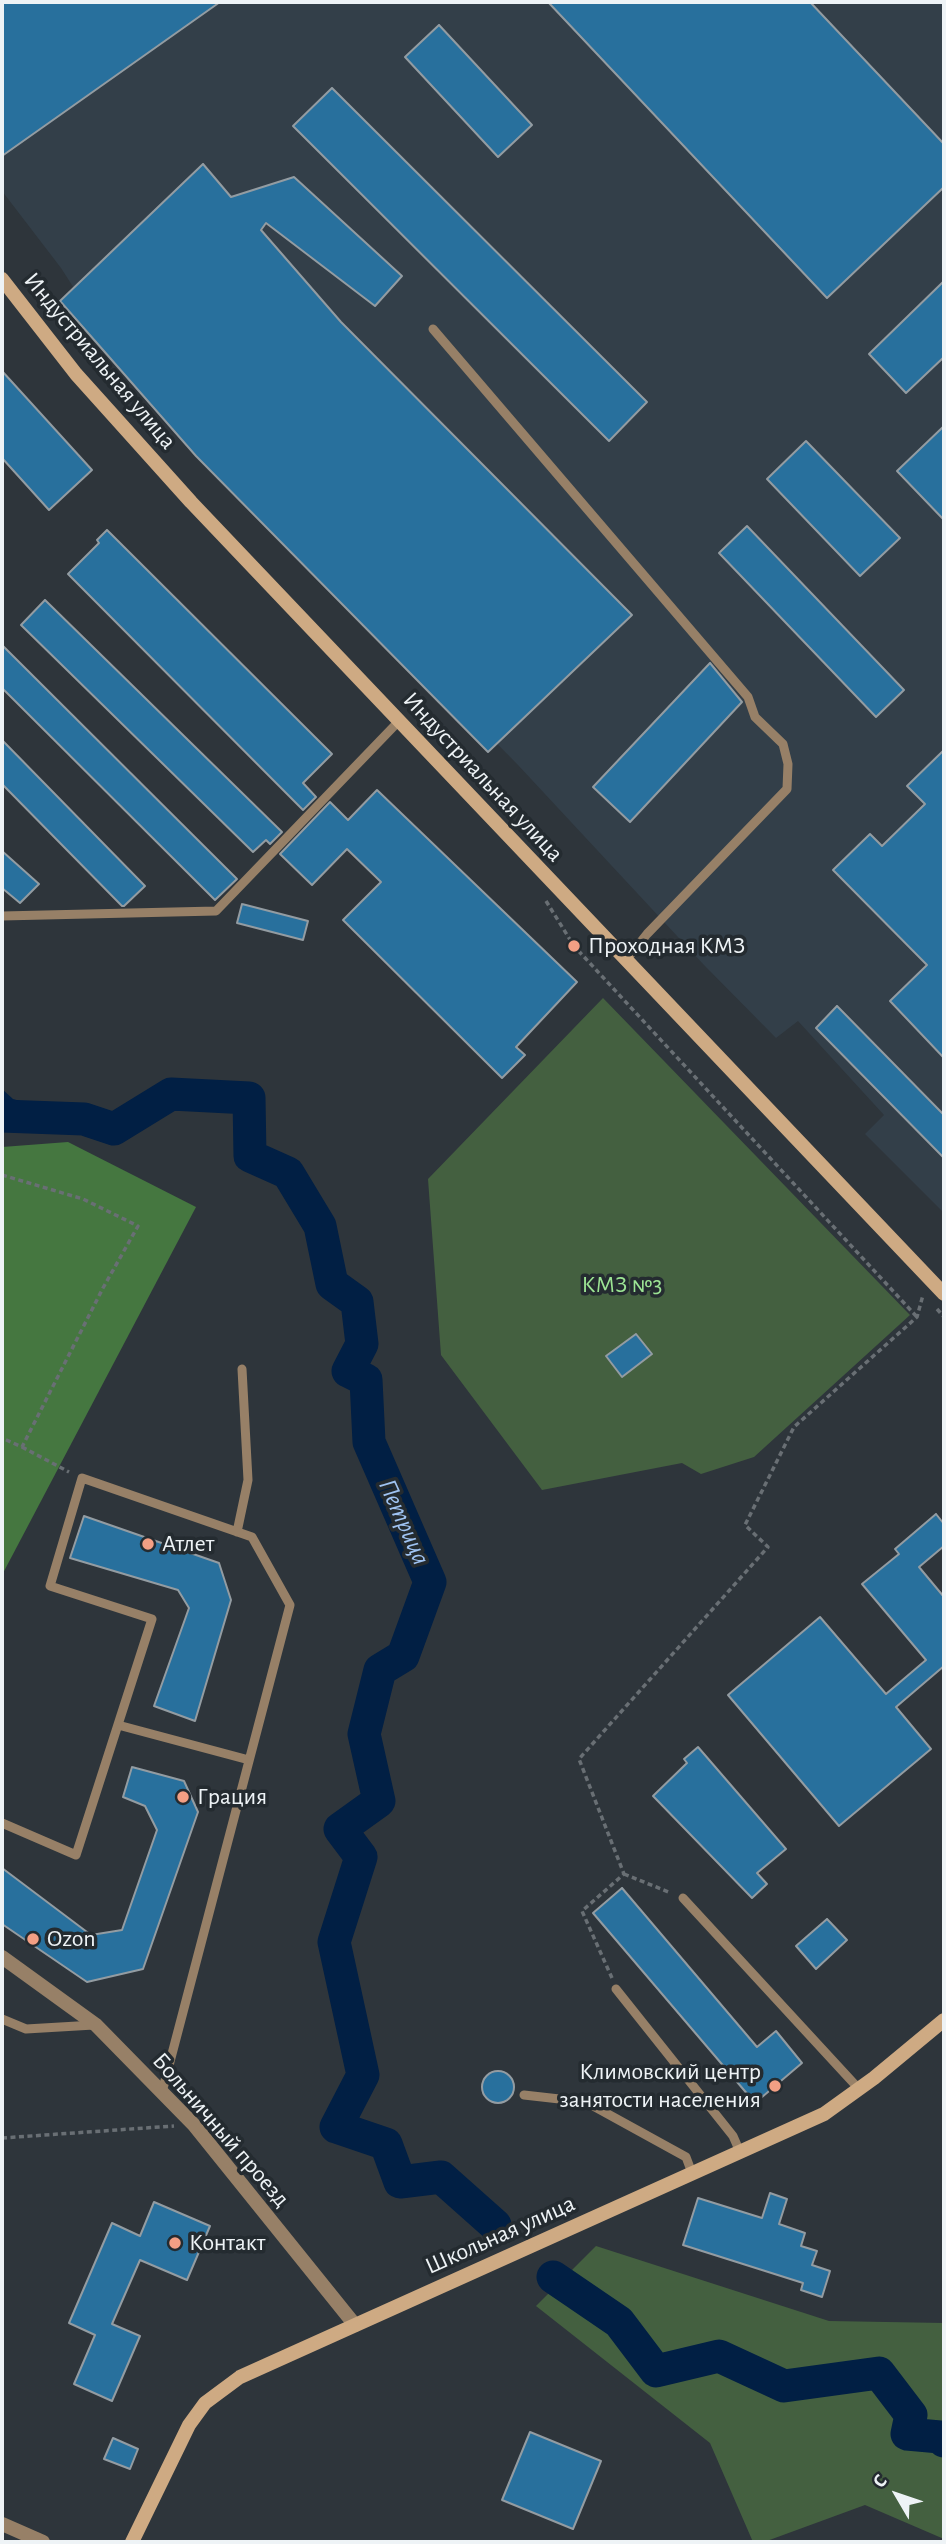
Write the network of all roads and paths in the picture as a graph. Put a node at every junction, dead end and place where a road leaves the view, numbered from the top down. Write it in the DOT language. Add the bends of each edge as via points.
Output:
graph roads {
  1 [pos="2,279"];
  2 [pos="433,329"];
  3 [pos="399,721"];
  4 [pos="540,892"];
  5 [pos="2,916"];
  6 [pos="627,959"];
  7 [pos="2,1175"];
  8 [pos="944,1294"];
  9 [pos="923,1295"];
  10 [pos="917,1317"];
  11 [pos="242,1369"];
  12 [pos="2,1438"];
  13 [pos="22,1447"];
  14 [pos="82,1478"];
  15 [pos="237,1532"];
  16 [pos="118,1725"];
  17 [pos="249,1760"];
  18 [pos="2,1823"];
  19 [pos="624,1874"];
  20 [pos="683,1898"];
  21 [pos="2,1957"];
  22 [pos="617,1989"];
  23 [pos="2,2019"];
  24 [pos="944,2020"];
  25 [pos="96,2025"];
  26 [pos="859,2089"];
  27 [pos="162,2092"];
  28 [pos="524,2095"];
  29 [pos="194,2125"];
  30 [pos="2,2138"];
  31 [pos="740,2152"];
  32 [pos="692,2173"];
  33 [pos="355,2325"];
  34 [pos="2,2524"];
  35 [pos="43,2542"];
  36 [pos="132,2542"];
  1 -- 3 [label="main road, Индустриальная улица" via="137,442"];
  2 -- 6 [label="lane" via="748,697 755,717 783,744 787,789"];
  3 -- 5 [label="lane" via="216,911"];
  3 -- 6 [label="main road, Индустриальная улица"];
  4 -- 10 [label="path" via="574,946"];
  6 -- 8 [label="main road, Индустриальная улица"];
  7 -- 13 [label="path" via="83,1199 138,1226"];
  9 -- 10 [label="path"];
  10 -- 19 [label="path" via="794,1427 745,1525 768,1547 579,1759"];
  11 -- 15 [label="lane" via="248,1480"];
  12 -- 13 [label="path"];
  13 -- 14 [label="path"];
  14 -- 15 [label="lane"];
  14 -- 16 [label="lane" via="50,1586 152,1619"];
  15 -- 17 [label="lane" via="252,1537 290,1605"];
  16 -- 17 [label="lane"];
  16 -- 18 [label="lane" via="76,1855"];
  17 -- 27 [label="lane"];
  19 -- 20 [label="path"];
  19 -- 22 [label="path" via="582,1911"];
  20 -- 26 [label="lane"];
  21 -- 25 [label="street, Больничный проезд"];
  22 -- 31 [label="lane" via="733,2136"];
  23 -- 25 [label="lane" via="26,2029"];
  24 -- 26 [label="main road, Школьная улица"];
  25 -- 27 [label="street, Больничный проезд"];
  26 -- 31 [label="main road, Школьная улица" via="824,2114"];
  27 -- 29 [label="street, Больничный проезд"];
  28 -- 32 [label="lane" via="586,2102 686,2157"];
  29 -- 30 [label="path"];
  29 -- 33 [label="street, Больничный проезд"];
  31 -- 32 [label="main road, Школьная улица"];
  32 -- 33 [label="main road, Школьная улица"];
  33 -- 36 [label="main road, Школьная улица" via="240,2377 205,2403 189,2425"];
  34 -- 35 [label="street"];
}
